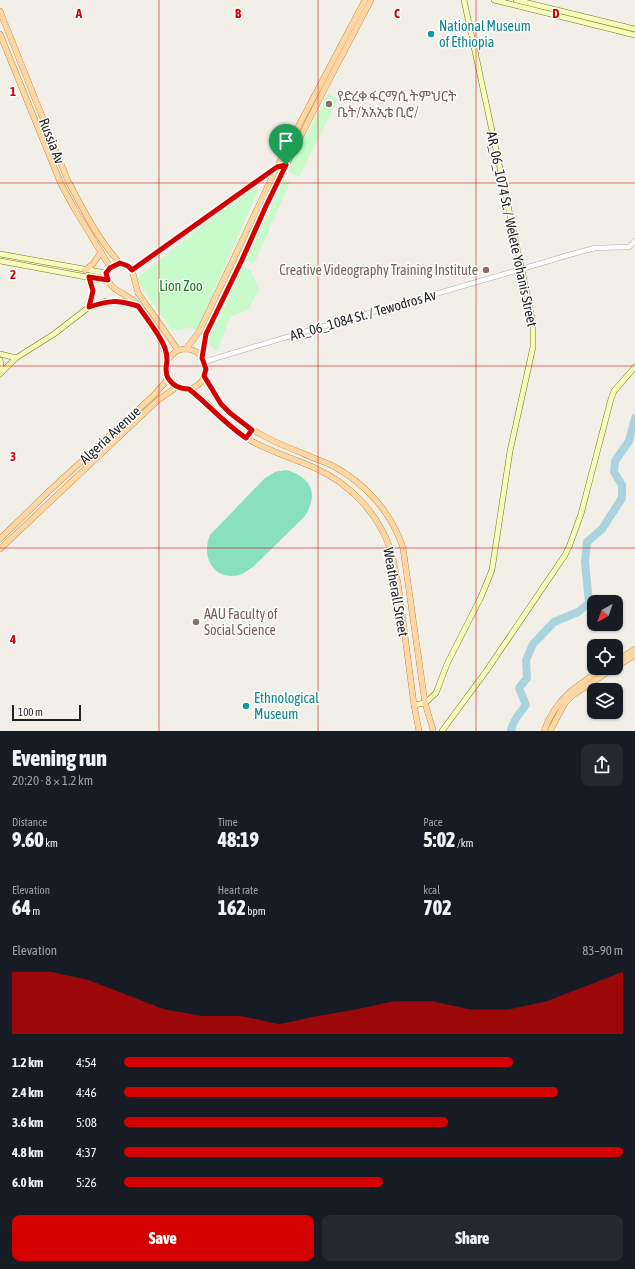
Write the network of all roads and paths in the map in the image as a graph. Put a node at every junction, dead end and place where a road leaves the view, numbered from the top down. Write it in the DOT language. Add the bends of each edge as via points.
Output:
graph roads {
  1 [pos="365,0"];
  2 [pos="371,0"];
  3 [pos="464,0"];
  4 [pos="494,0"];
  5 [pos="516,0"];
  6 [pos="526,5"];
  7 [pos="0,11"];
  8 [pos="552,12"];
  9 [pos="635,29"];
  10 [pos="0,34"];
  11 [pos="635,35"];
  12 [pos="53,143"];
  13 [pos="45,147"];
  14 [pos="286,165"];
  15 [pos="277,167"];
  16 [pos="68,181"];
  17 [pos="61,184"];
  18 [pos="635,240"];
  19 [pos="242,243"];
  20 [pos="248,244"];
  21 [pos="101,252"];
  22 [pos="0,254"];
  23 [pos="0,260"];
  24 [pos="120,263"];
  25 [pos="110,268"];
  26 [pos="522,269"];
  27 [pos="85,270"];
  28 [pos="132,270"];
  29 [pos="106,273"];
  30 [pos="89,277"];
  31 [pos="108,280"];
  32 [pos="138,306"];
  33 [pos="89,307"];
  34 [pos="186,349"];
  35 [pos="178,350"];
  36 [pos="0,354"];
  37 [pos="16,358"];
  38 [pos="0,360"];
  39 [pos="168,360"];
  40 [pos="203,360"];
  41 [pos="635,367"];
  42 [pos="1,373"];
  43 [pos="204,376"];
  44 [pos="168,378"];
  45 [pos="177,387"];
  46 [pos="189,389"];
  47 [pos="127,419"];
  48 [pos="132,424"];
  49 [pos="252,430"];
  50 [pos="246,438"];
  51 [pos="0,539"];
  52 [pos="0,549"];
  53 [pos="635,649"];
  54 [pos="635,655"];
  55 [pos="623,657"];
  56 [pos="623,663"];
  57 [pos="594,675"];
  58 [pos="604,675"];
  59 [pos="425,703"];
  60 [pos="414,705"];
  61 [pos="420,731"];
  62 [pos="434,731"];
  63 [pos="442,731"];
  64 [pos="544,731"];
  65 [pos="550,731"];
  1 -- 15 [label="main road"];
  2 -- 14 [label="main road"];
  3 -- 26 [label="main road, AR_06_1074 St. / Welete Yohanis Street"];
  4 -- 6 [label="main road"];
  5 -- 6 [label="main road"];
  6 -- 8 [label="main road"];
  7 -- 12 [label="main road, Russia Av"];
  8 -- 9 [label="main road"];
  8 -- 11 [label="main road"];
  10 -- 13 [label="main road, Russia Av"];
  12 -- 13 [label="main road"];
  12 -- 16 [label="main road, Russia Av"];
  13 -- 17 [label="main road, Russia Av"];
  14 -- 15 [label="main road"];
  14 -- 20 [label="main road"];
  15 -- 19 [label="main road"];
  15 -- 28 [label="main road"];
  16 -- 17 [label="main road"];
  16 -- 24 [label="main road, Russia Av" via="81,206"];
  17 -- 21 [label="main road, Russia Av"];
  18 -- 26 [label="street, AR_06_1084 St. / Tewodros Av" via="629,247 595,248"];
  19 -- 20 [label="main road"];
  19 -- 34 [label="main road" via="199,332"];
  20 -- 40 [label="main road" via="206,334"];
  21 -- 25 [label="main road, Russia Av"];
  21 -- 27 [label="main road"];
  22 -- 27 [label="main road"];
  23 -- 30 [label="main road"];
  24 -- 25 [label="main road"];
  24 -- 28 [label="main road"];
  25 -- 29 [label="main road"];
  26 -- 40 [label="street, AR_06_1084 St. / Tewodros Av"];
  26 -- 59 [label="main road, AR_06_1074 St. / Welete Yohanis Street" via="533,324 533,347 510,451 492,570 482,597 447,664 436,693"];
  27 -- 29 [label="main road"];
  28 -- 35 [label="main road" via="138,293"];
  29 -- 31 [label="main road"];
  30 -- 31 [label="main road"];
  30 -- 33 [label="main road" via="93,291"];
  31 -- 32 [label="main road" via="112,287 131,298"];
  32 -- 33 [label="main road" via="122,301 106,301"];
  32 -- 39 [label="main road" via="161,340"];
  33 -- 37 [label="main road" via="54,334"];
  34 -- 35 [label="main road"];
  34 -- 40 [label="main road" via="198,353"];
  35 -- 39 [label="main road"];
  36 -- 37 [label="main road"];
  37 -- 42 [label="main road"];
  38 -- 42 [label="main road"];
  39 -- 44 [label="main road"];
  40 -- 43 [label="main road" via="206,369"];
  41 -- 63 [label="main road" via="614,391 611,399 570,547"];
  43 -- 46 [label="main road" via="201,382"];
  43 -- 49 [label="main road" via="221,404"];
  44 -- 45 [label="main road"];
  44 -- 47 [label="main road, Algeria Avenue" via="154,395"];
  45 -- 46 [label="main road"];
  45 -- 48 [label="main road, Algeria Avenue" via="164,394"];
  46 -- 50 [label="main road, Weatherall Street"];
  47 -- 48 [label="main road"];
  47 -- 51 [label="main road, Algeria Avenue"];
  48 -- 52 [label="main road, Algeria Avenue"];
  49 -- 50 [label="main road"];
  49 -- 59 [label="main road" via="337,468 369,493 389,519 401,542 406,564"];
  50 -- 60 [label="main road, Weatherall Street" via="332,476 352,491 374,516 390,547 394,565"];
  53 -- 55 [label="main road"];
  54 -- 56 [label="main road"];
  57 -- 64 [label="main road" via="563,698 552,712"];
  58 -- 65 [label="main road" via="565,703"];
  59 -- 60 [label="main road"];
  59 -- 62 [label="main road"];
  60 -- 61 [label="main road, Weatherall Street"];
}
